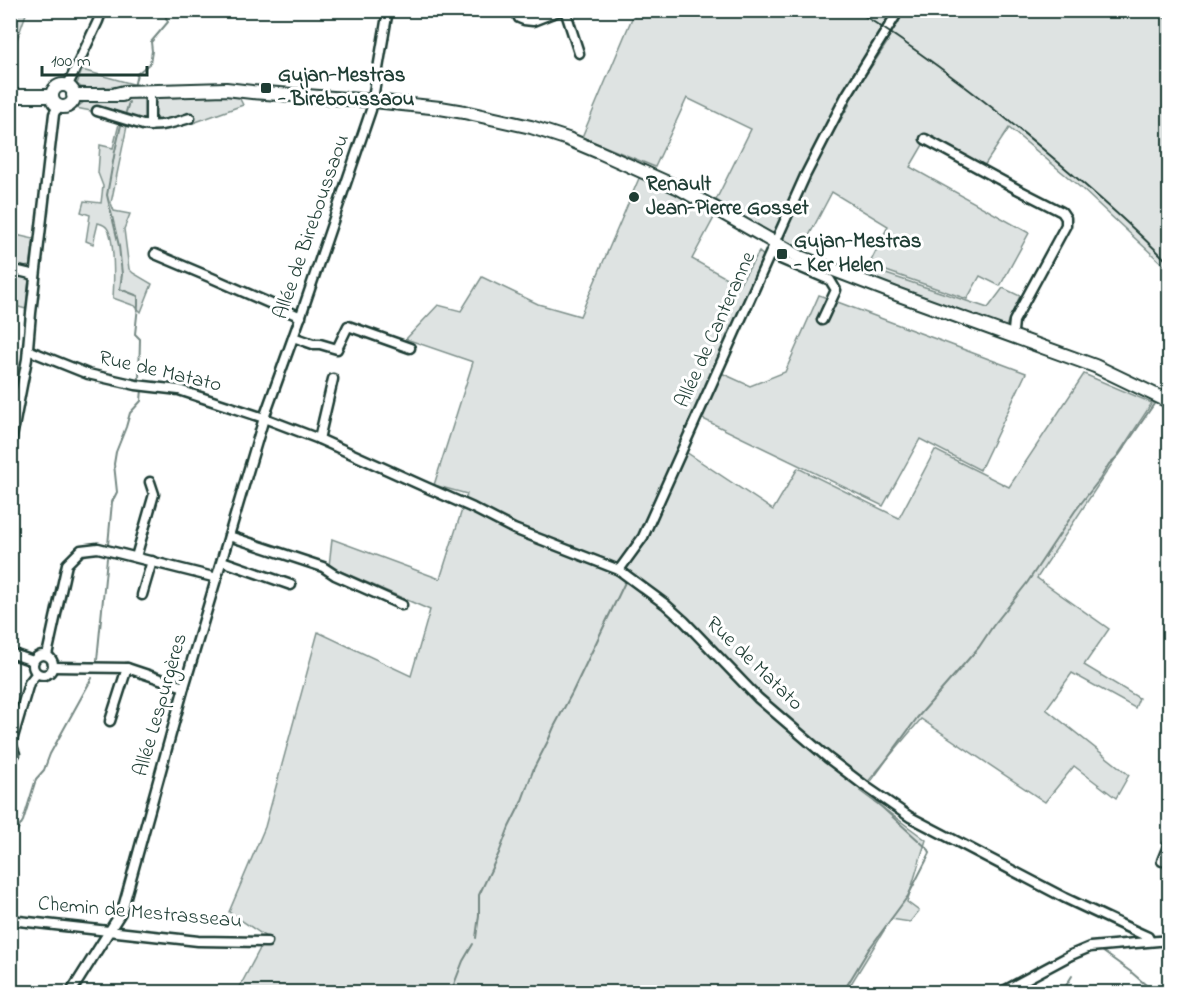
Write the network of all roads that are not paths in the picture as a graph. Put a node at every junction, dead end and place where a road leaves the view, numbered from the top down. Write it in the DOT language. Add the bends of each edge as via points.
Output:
graph roads {
  1 [pos="102,10"];
  2 [pos="388,10"];
  3 [pos="515,10"];
  4 [pos="563,10"];
  5 [pos="899,10"];
  6 [pos="579,53"];
  7 [pos="70,91"];
  8 [pos="150,93"];
  9 [pos="10,96"];
  10 [pos="55,101"];
  11 [pos="374,101"];
  12 [pos="97,111"];
  13 [pos="190,118"];
  14 [pos="150,126"];
  15 [pos="925,139"];
  16 [pos="774,243"];
  17 [pos="155,254"];
  18 [pos="776,257"];
  19 [pos="10,269"];
  20 [pos="35,275"];
  21 [pos="832,275"];
  22 [pos="301,317"];
  23 [pos="822,320"];
  24 [pos="1011,336"];
  25 [pos="293,337"];
  26 [pos="410,348"];
  27 [pos="28,351"];
  28 [pos="333,379"];
  29 [pos="1170,402"];
  30 [pos="264,418"];
  31 [pos="319,440"];
  32 [pos="10,448"];
  33 [pos="150,482"];
  34 [pos="229,536"];
  35 [pos="136,557"];
  36 [pos="152,561"];
  37 [pos="222,561"];
  38 [pos="619,570"];
  39 [pos="217,578"];
  40 [pos="291,585"];
  41 [pos="142,595"];
  42 [pos="402,605"];
  43 [pos="10,653"];
  44 [pos="47,655"];
  45 [pos="33,661"];
  46 [pos="53,667"];
  47 [pos="127,668"];
  48 [pos="37,673"];
  49 [pos="184,687"];
  50 [pos="110,721"];
  51 [pos="15,754"];
  52 [pos="1170,841"];
  53 [pos="1162,861"];
  54 [pos="10,920"];
  55 [pos="110,930"];
  56 [pos="1170,940"];
  57 [pos="1150,941"];
  58 [pos="267,942"];
  59 [pos="71,993"];
  60 [pos="1002,993"];
  1 -- 7 [label="street"];
  2 -- 11 [label="street, Allée de Bireboussaou"];
  3 -- 4 [label="street" via="519,18 529,21"];
  4 -- 6 [label="street"];
  5 -- 16 [label="street, Allée de Canteranne" via="846,96"];
  7 -- 8 [label="main road"];
  7 -- 10 [label="main road" via="57,87 53,92"];
  7 -- 10 [label="main road" via="72,101 68,106 61,107"];
  8 -- 11 [label="main road" via="252,92"];
  8 -- 14 [label="street"];
  9 -- 10 [label="main road"];
  10 -- 20 [label="street"];
  11 -- 16 [label="main road" via="489,117 568,139 679,188"];
  11 -- 22 [label="street, Allée de Bireboussaou"];
  12 -- 14 [label="street"];
  13 -- 14 [label="street"];
  15 -- 24 [label="street" via="1062,212 1066,218 1066,225 1014,321"];
  16 -- 21 [label="main road"];
  16 -- 38 [label="street, Allée de Canteranne" via="643,537"];
  17 -- 22 [label="street"];
  18 -- 21 [label="street"];
  19 -- 20 [label="street"];
  20 -- 27 [label="street"];
  21 -- 23 [label="street" via="836,290"];
  21 -- 24 [label="main road"];
  22 -- 25 [label="street, Allée de Bireboussaou"];
  24 -- 29 [label="main road" via="1095,366"];
  25 -- 26 [label="street" via="338,349 348,326"];
  25 -- 30 [label="street, Allée de Bireboussaou"];
  27 -- 30 [label="street, Rue de Matato" via="88,374 179,390"];
  27 -- 32 [label="street"];
  28 -- 31 [label="street"];
  30 -- 31 [label="street, Rue de Matato"];
  30 -- 34 [label="street, Allée Lespurgères"];
  31 -- 38 [label="street, Rue de Matato" via="514,529"];
  33 -- 35 [label="street" via="154,494"];
  34 -- 37 [label="street, Allée Lespurgères"];
  34 -- 42 [label="street" via="323,567"];
  35 -- 36 [label="street"];
  35 -- 44 [label="street" via="98,548 81,550 67,564"];
  36 -- 39 [label="street"];
  36 -- 41 [label="street"];
  37 -- 39 [label="street, Allée Lespurgères"];
  37 -- 40 [label="street"];
  38 -- 57 [label="street, Rue de Matato" via="665,604 758,698 874,793 910,818"];
  39 -- 49 [label="street, Allée Lespurgères"];
  43 -- 45 [label="street"];
  44 -- 45 [label="street" via="41,654"];
  44 -- 46 [label="street"];
  45 -- 48 [label="street"];
  46 -- 47 [label="street"];
  46 -- 48 [label="street" via="48,674"];
  47 -- 49 [label="street"];
  47 -- 50 [label="street"];
  48 -- 51 [label="street" via="29,683 11,744"];
  49 -- 55 [label="street, Allée Lespurgères" via="122,911"];
  52 -- 53 [label="street"];
  54 -- 55 [label="street, Chemin de Mestrasseau"];
  55 -- 58 [label="street, Chemin de Mestrasseau" via="198,941"];
  55 -- 59 [label="street, Allée Lespurgères"];
  56 -- 57 [label="street"];
  57 -- 60 [label="street" via="1090,947"];
}
